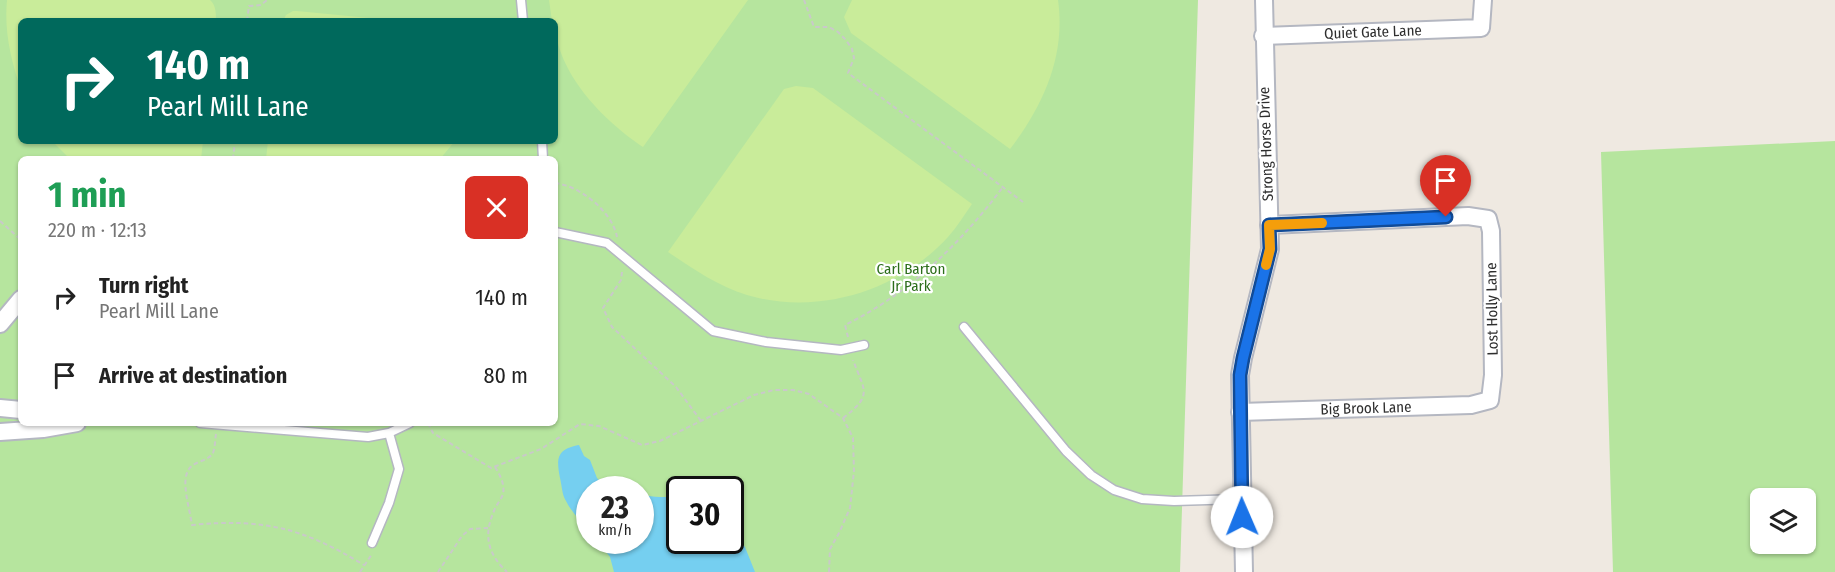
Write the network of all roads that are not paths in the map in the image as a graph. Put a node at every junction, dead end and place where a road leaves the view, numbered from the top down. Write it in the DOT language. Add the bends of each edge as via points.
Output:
graph roads {
  1 [pos="521,0"];
  2 [pos="1264,0"];
  3 [pos="1483,0"];
  4 [pos="522,18"];
  5 [pos="1263,36"];
  6 [pos="1269,225"];
  7 [pos="558,233"];
  8 [pos="18,303"];
  9 [pos="0,324"];
  10 [pos="964,327"];
  11 [pos="864,345"];
  12 [pos="1490,400"];
  13 [pos="0,408"];
  14 [pos="18,410"];
  15 [pos="1240,412"];
  16 [pos="60,426"];
  17 [pos="249,426"];
  18 [pos="404,426"];
  19 [pos="0,432"];
  20 [pos="389,433"];
  21 [pos="1241,499"];
  22 [pos="374,545"];
  23 [pos="1244,572"];
  1 -- 4 [label="lane"];
  2 -- 5 [label="street, Strong Horse Drive"];
  3 -- 5 [label="street, Quiet Gate Lane" via="1482,28"];
  5 -- 6 [label="street, Strong Horse Drive"];
  6 -- 12 [label="street, Lost Holly Lane" via="1468,216 1488,219 1493,375"];
  6 -- 15 [label="street, Strong Horse Drive" via="1270,249 1240,375"];
  7 -- 11 [label="lane" via="607,243 713,331 766,342 841,350"];
  8 -- 9 [label="street"];
  10 -- 21 [label="lane" via="1066,451 1114,490 1142,499"];
  12 -- 15 [label="street, Big Brook Lane" via="1471,405"];
  13 -- 14 [label="street"];
  15 -- 21 [label="street, Strong Horse Drive"];
  16 -- 19 [label="street"];
  17 -- 20 [label="lane" via="368,437"];
  18 -- 20 [label="lane"];
  20 -- 22 [label="lane" via="399,469"];
  21 -- 23 [label="street, Strong Horse Drive"];
}
